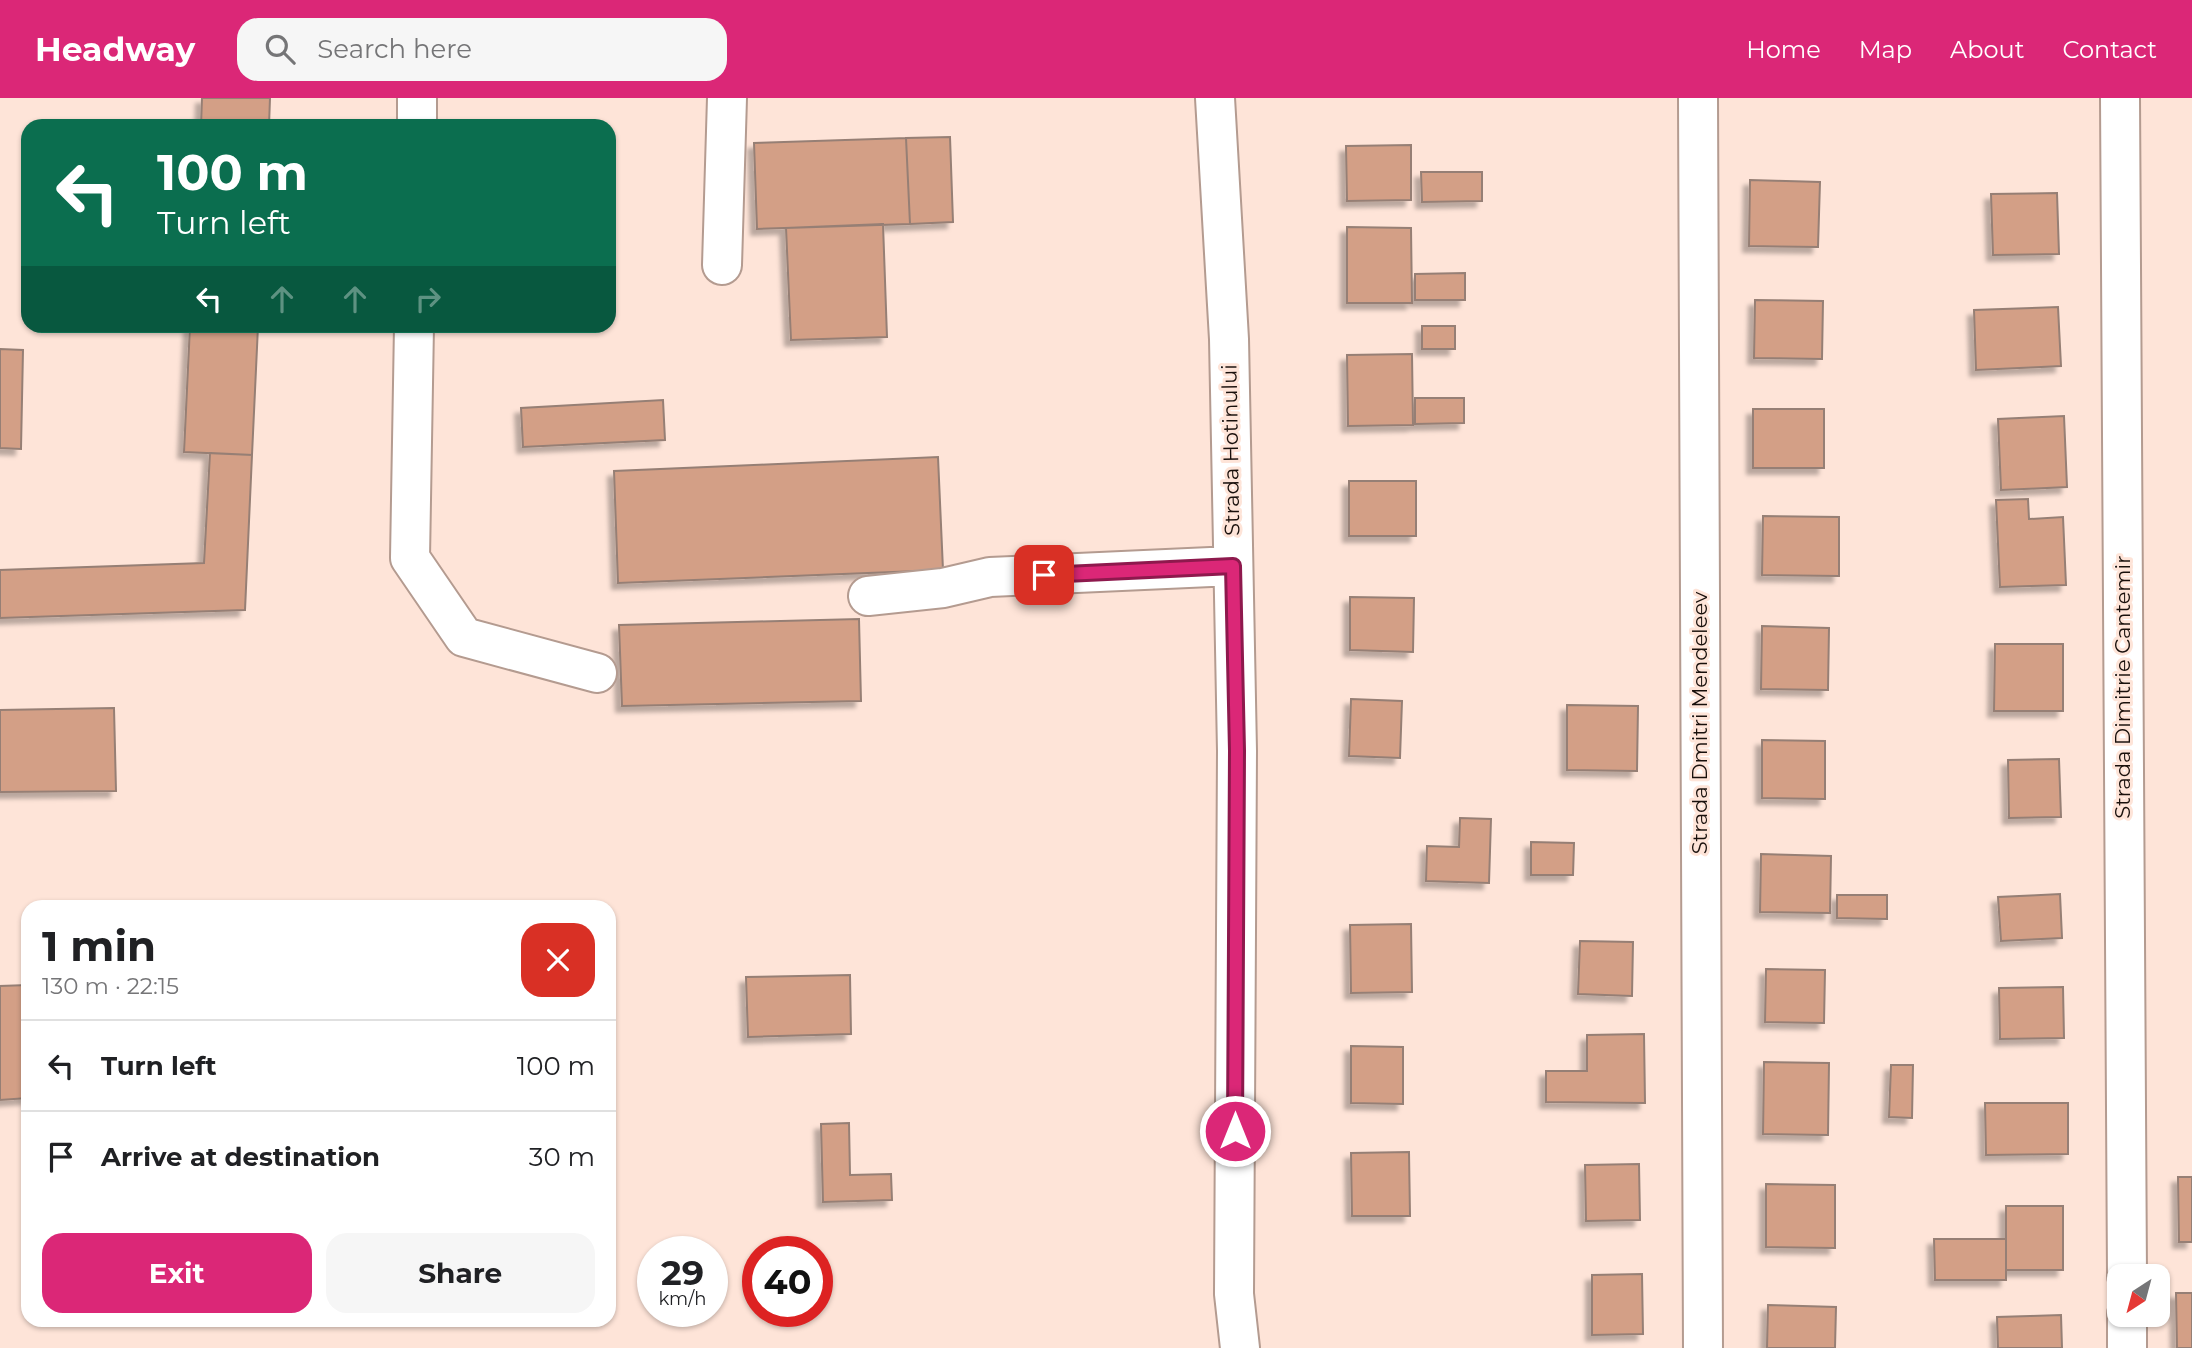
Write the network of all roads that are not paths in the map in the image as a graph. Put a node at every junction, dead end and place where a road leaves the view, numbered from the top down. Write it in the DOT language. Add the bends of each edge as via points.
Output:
graph roads {
  1 [pos="417,98"];
  2 [pos="727,98"];
  3 [pos="1215,98"];
  4 [pos="1698,98"];
  5 [pos="2120,98"];
  6 [pos="417,119"];
  7 [pos="722,265"];
  8 [pos="414,333"];
  9 [pos="1233,566"];
  10 [pos="868,596"];
  11 [pos="597,673"];
  12 [pos="2127,1264"];
  13 [pos="2127,1327"];
  14 [pos="1240,1348"];
  15 [pos="1703,1348"];
  16 [pos="2127,1348"];
  1 -- 6 [label="street"];
  2 -- 7 [label="street"];
  3 -- 9 [label="street, Strada Hotinului" via="1229,339"];
  4 -- 15 [label="street, Strada Dmitri Mendeleev"];
  5 -- 12 [label="street, Strada Dimitrie Cantemir"];
  8 -- 11 [label="street" via="410,558 464,637"];
  9 -- 10 [label="street" via="990,578 943,589"];
  9 -- 14 [label="street, Strada Hotinului" via="1237,751 1234,1294"];
  13 -- 16 [label="street"];
}
